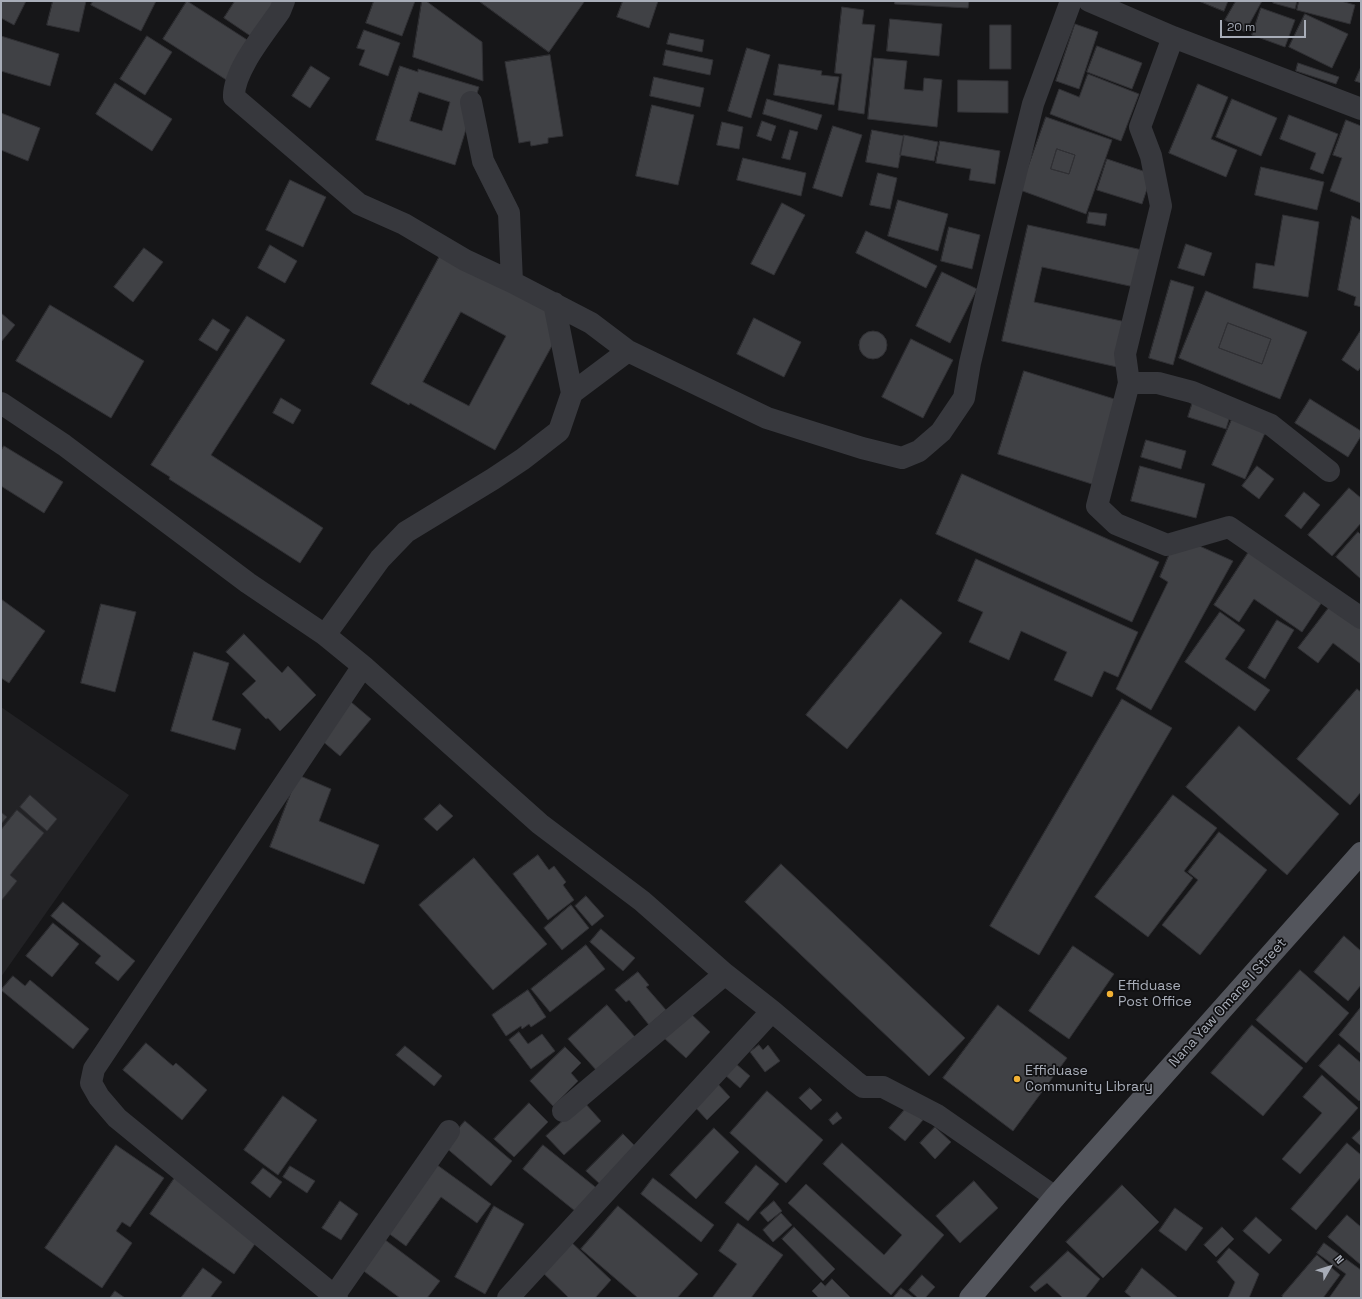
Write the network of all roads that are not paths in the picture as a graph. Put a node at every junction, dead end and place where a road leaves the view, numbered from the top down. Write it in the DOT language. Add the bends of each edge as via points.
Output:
graph roads {
  1 [pos="284,1"];
  2 [pos="1071,1"];
  3 [pos="1090,1"];
  4 [pos="1173,37"];
  5 [pos="471,102"];
  6 [pos="1361,109"];
  7 [pos="512,282"];
  8 [pos="554,303"];
  9 [pos="628,350"];
  10 [pos="1129,383"];
  11 [pos="572,393"];
  12 [pos="1,403"];
  13 [pos="1329,471"];
  14 [pos="1361,618"];
  15 [pos="325,635"];
  16 [pos="363,666"];
  17 [pos="1361,853"];
  18 [pos="725,974"];
  19 [pos="772,1011"];
  20 [pos="563,1111"];
  21 [pos="449,1131"];
  22 [pos="1055,1197"];
  23 [pos="335,1297"];
  24 [pos="508,1298"];
  25 [pos="970,1298"];
  1 -- 7 [label="street" via="242,68 234,97 359,204 404,224 465,260"];
  2 -- 9 [label="street" via="1033,104 972,355 964,398 941,432 919,451 902,458 767,418"];
  3 -- 4 [label="street"];
  4 -- 6 [label="street"];
  4 -- 10 [label="street" via="1140,127 1150,156 1161,206 1125,354"];
  5 -- 7 [label="street" via="483,161 509,213"];
  7 -- 8 [label="street"];
  8 -- 9 [label="street" via="591,323"];
  8 -- 11 [label="street"];
  9 -- 11 [label="street"];
  10 -- 13 [label="street" via="1158,383 1192,392 1271,425"];
  10 -- 14 [label="street" via="1097,506 1116,524 1167,545 1230,527"];
  11 -- 15 [label="street" via="559,431 493,479 406,532 380,559"];
  12 -- 15 [label="street" via="70,450 248,583"];
  15 -- 16 [label="street"];
  16 -- 18 [label="street" via="540,824 642,901"];
  16 -- 23 [label="street" via="94,1069 91,1083 117,1118"];
  17 -- 22 [label="main road, Nana Yaw Omane I Street"];
  18 -- 19 [label="street"];
  18 -- 20 [label="street"];
  19 -- 22 [label="street" via="863,1088 883,1088 937,1115"];
  19 -- 24 [label="street"];
  21 -- 23 [label="street"];
  22 -- 25 [label="main road, Nana Yaw Omane I Street"];
}
